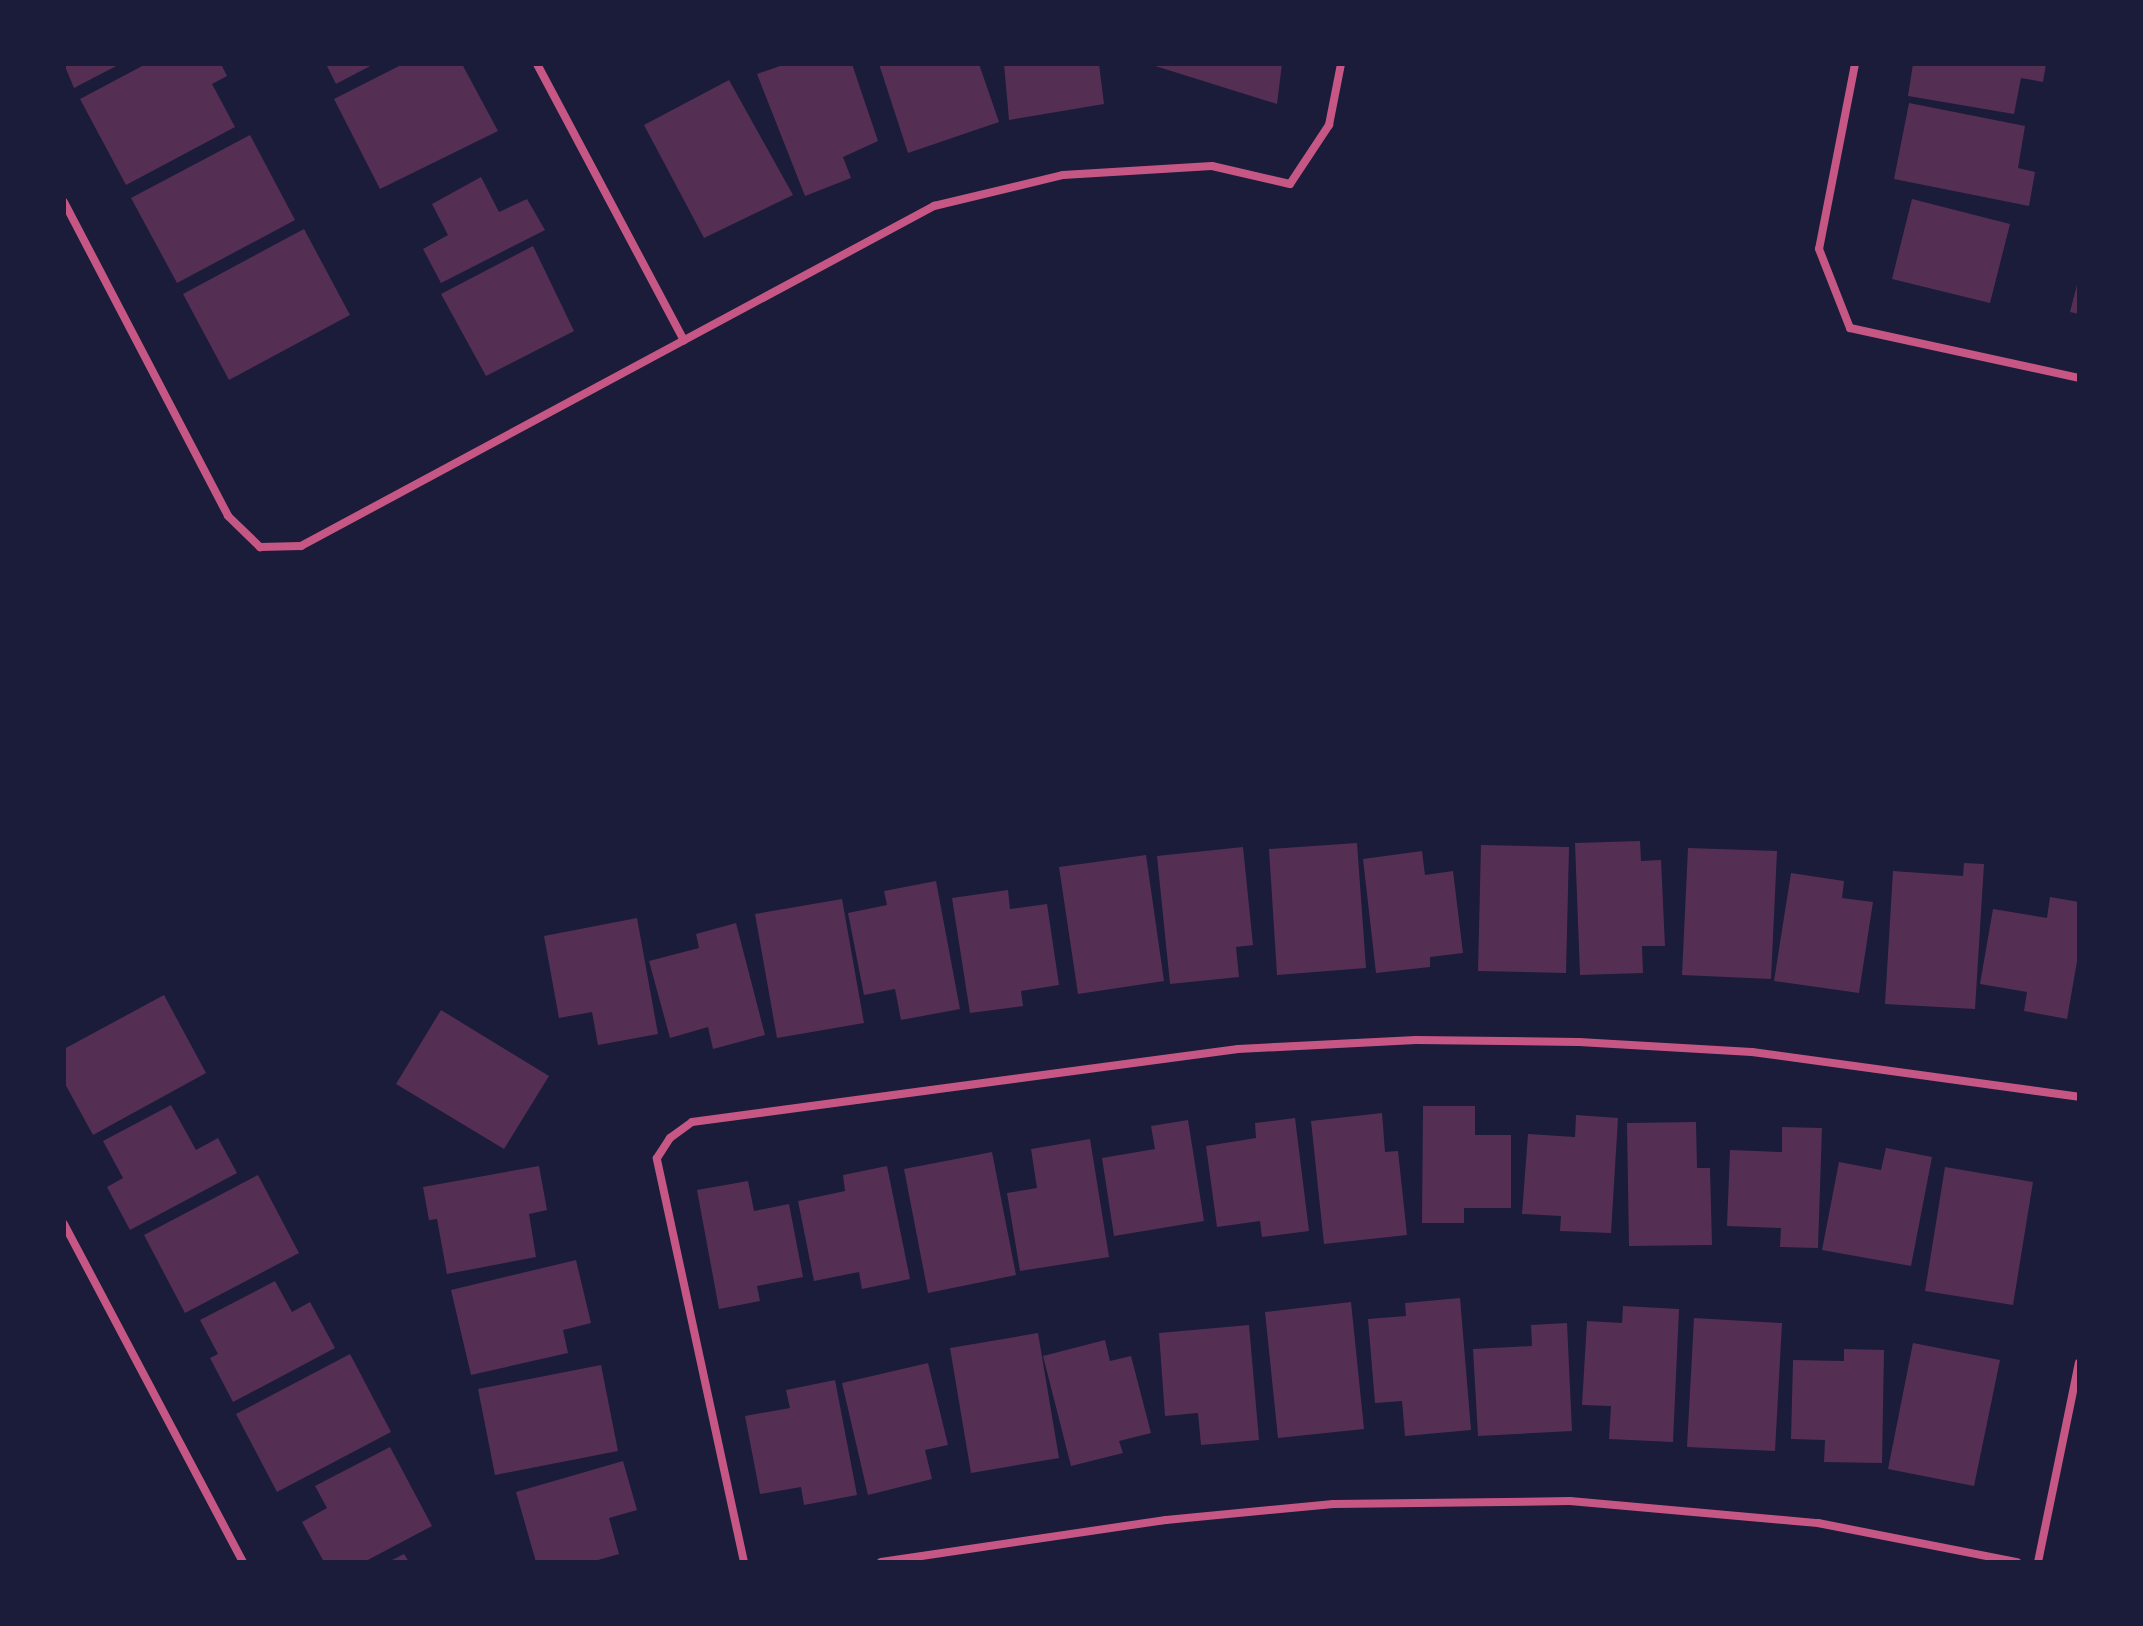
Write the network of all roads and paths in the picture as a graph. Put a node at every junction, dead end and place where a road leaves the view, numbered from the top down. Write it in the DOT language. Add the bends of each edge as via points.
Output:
graph roads {
  1 [pos="537,64"];
  2 [pos="1341,64"];
  3 [pos="1855,64"];
  4 [pos="64,202"];
  5 [pos="684,340"];
  6 [pos="2079,378"];
  7 [pos="2079,1097"];
  8 [pos="64,1224"];
  9 [pos="2079,1363"];
  10 [pos="243,1562"];
  11 [pos="744,1562"];
  12 [pos="881,1562"];
  13 [pos="2017,1562"];
  14 [pos="2038,1562"];
  1 -- 5 [label="street"];
  2 -- 5 [label="street" via="1329,125 1290,184 1212,166 1063,175 934,206"];
  3 -- 6 [label="street" via="1819,249 1850,328"];
  4 -- 5 [label="street" via="228,516 260,547 301,546"];
  7 -- 11 [label="street" via="1752,1052 1416,1040 1238,1049 692,1122 670,1138 657,1158"];
  8 -- 10 [label="street"];
  9 -- 14 [label="street"];
  12 -- 13 [label="street" via="1166,1520 1333,1504 1570,1501 1818,1523"];
}
